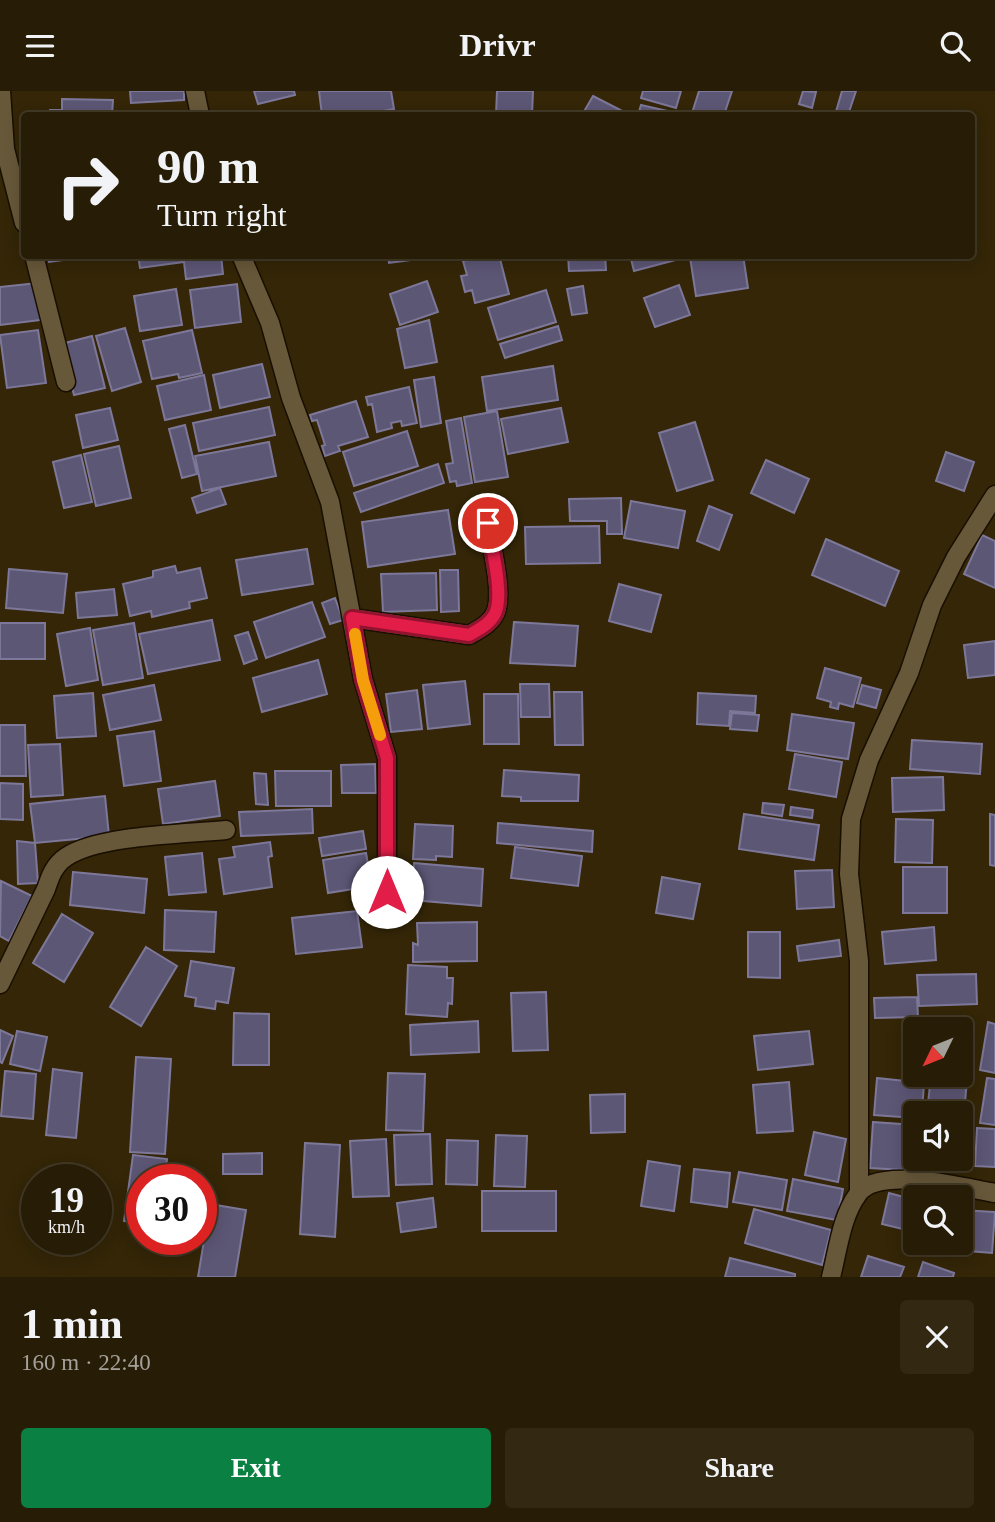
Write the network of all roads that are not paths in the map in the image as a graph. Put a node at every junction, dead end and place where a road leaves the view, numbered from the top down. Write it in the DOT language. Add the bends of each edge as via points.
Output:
graph roads {
  1 [pos="1,91"];
  2 [pos="195,91"];
  3 [pos="200,112"];
  4 [pos="21,211"];
  5 [pos="35,259"];
  6 [pos="243,259"];
  7 [pos="66,383"];
  8 [pos="995,495"];
  9 [pos="488,523"];
  10 [pos="352,618"];
  11 [pos="226,830"];
  12 [pos="387,918"];
  13 [pos="0,984"];
  14 [pos="859,1191"];
  15 [pos="995,1193"];
  16 [pos="831,1277"];
  1 -- 4 [label="street" via="5,149"];
  2 -- 3 [label="street"];
  5 -- 7 [label="street"];
  6 -- 10 [label="street" via="270,323 290,398 330,502"];
  8 -- 14 [label="street" via="932,605 909,673 869,760 851,819 849,874 859,961"];
  9 -- 10 [label="street" via="497,610 486,626 469,635"];
  10 -- 12 [label="street" via="363,680 387,758"];
  11 -- 13 [label="street" via="114,841 65,857 51,873"];
  14 -- 15 [label="street" via="874,1183 905,1179"];
  14 -- 16 [label="street" via="847,1215"];
}
